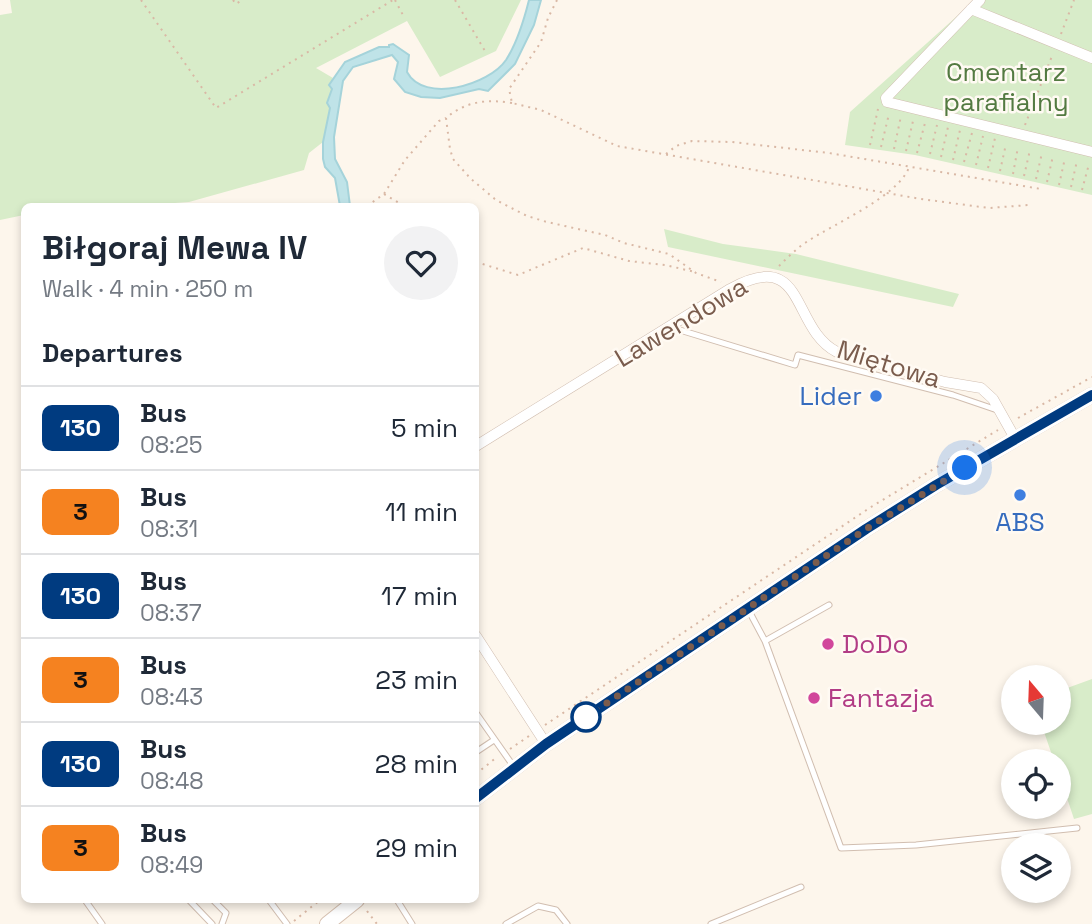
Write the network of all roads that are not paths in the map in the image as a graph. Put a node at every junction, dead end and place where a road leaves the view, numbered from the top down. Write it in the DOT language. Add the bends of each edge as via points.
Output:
graph roads {
  1 [pos="981,0"];
  2 [pos="971,9"];
  3 [pos="1092,58"];
  4 [pos="1092,152"];
  5 [pos="769,277"];
  6 [pos="670,327"];
  7 [pos="1092,395"];
  8 [pos="1000,411"];
  9 [pos="1016,440"];
  10 [pos="479,444"];
  11 [pos="829,605"];
  12 [pos="748,608"];
  13 [pos="479,641"];
  14 [pos="765,641"];
  15 [pos="479,718"];
  16 [pos="494,740"];
  17 [pos="546,744"];
  18 [pos="479,750"];
  19 [pos="514,767"];
  20 [pos="479,796"];
  21 [pos="1077,828"];
  22 [pos="801,887"];
  23 [pos="87,903"];
  24 [pos="192,903"];
  25 [pos="216,903"];
  26 [pos="271,903"];
  27 [pos="360,903"];
  28 [pos="399,903"];
  29 [pos="102,924"];
  30 [pos="212,924"];
  31 [pos="222,924"];
  32 [pos="287,924"];
  33 [pos="327,924"];
  34 [pos="412,924"];
  35 [pos="506,924"];
  36 [pos="568,924"];
  37 [pos="710,924"];
  1 -- 2 [label="street"];
  2 -- 3 [label="street"];
  2 -- 4 [label="street" via="906,75 889,101"];
  5 -- 6 [label="street, Lawendowa" via="752,278 730,289"];
  5 -- 8 [label="street, Miętowa" via="793,291 817,337 836,352 981,388"];
  6 -- 8 [label="lane" via="795,365 799,355"];
  6 -- 10 [label="street, Lawendowa"];
  7 -- 9 [label="main road"];
  8 -- 9 [label="street, Miętowa"];
  9 -- 12 [label="main road" via="912,499"];
  11 -- 14 [label="lane"];
  12 -- 14 [label="lane"];
  12 -- 17 [label="main road"];
  13 -- 17 [label="street"];
  14 -- 21 [label="lane" via="841,848"];
  15 -- 16 [label="lane"];
  16 -- 18 [label="lane"];
  16 -- 19 [label="lane"];
  17 -- 19 [label="main road"];
  19 -- 20 [label="main road"];
  22 -- 37 [label="lane"];
  23 -- 29 [label="lane"];
  24 -- 30 [label="lane"];
  25 -- 31 [label="lane" via="226,913"];
  26 -- 32 [label="lane"];
  27 -- 33 [label="main road"];
  28 -- 34 [label="lane"];
  35 -- 36 [label="lane" via="538,906 556,910"];
}
